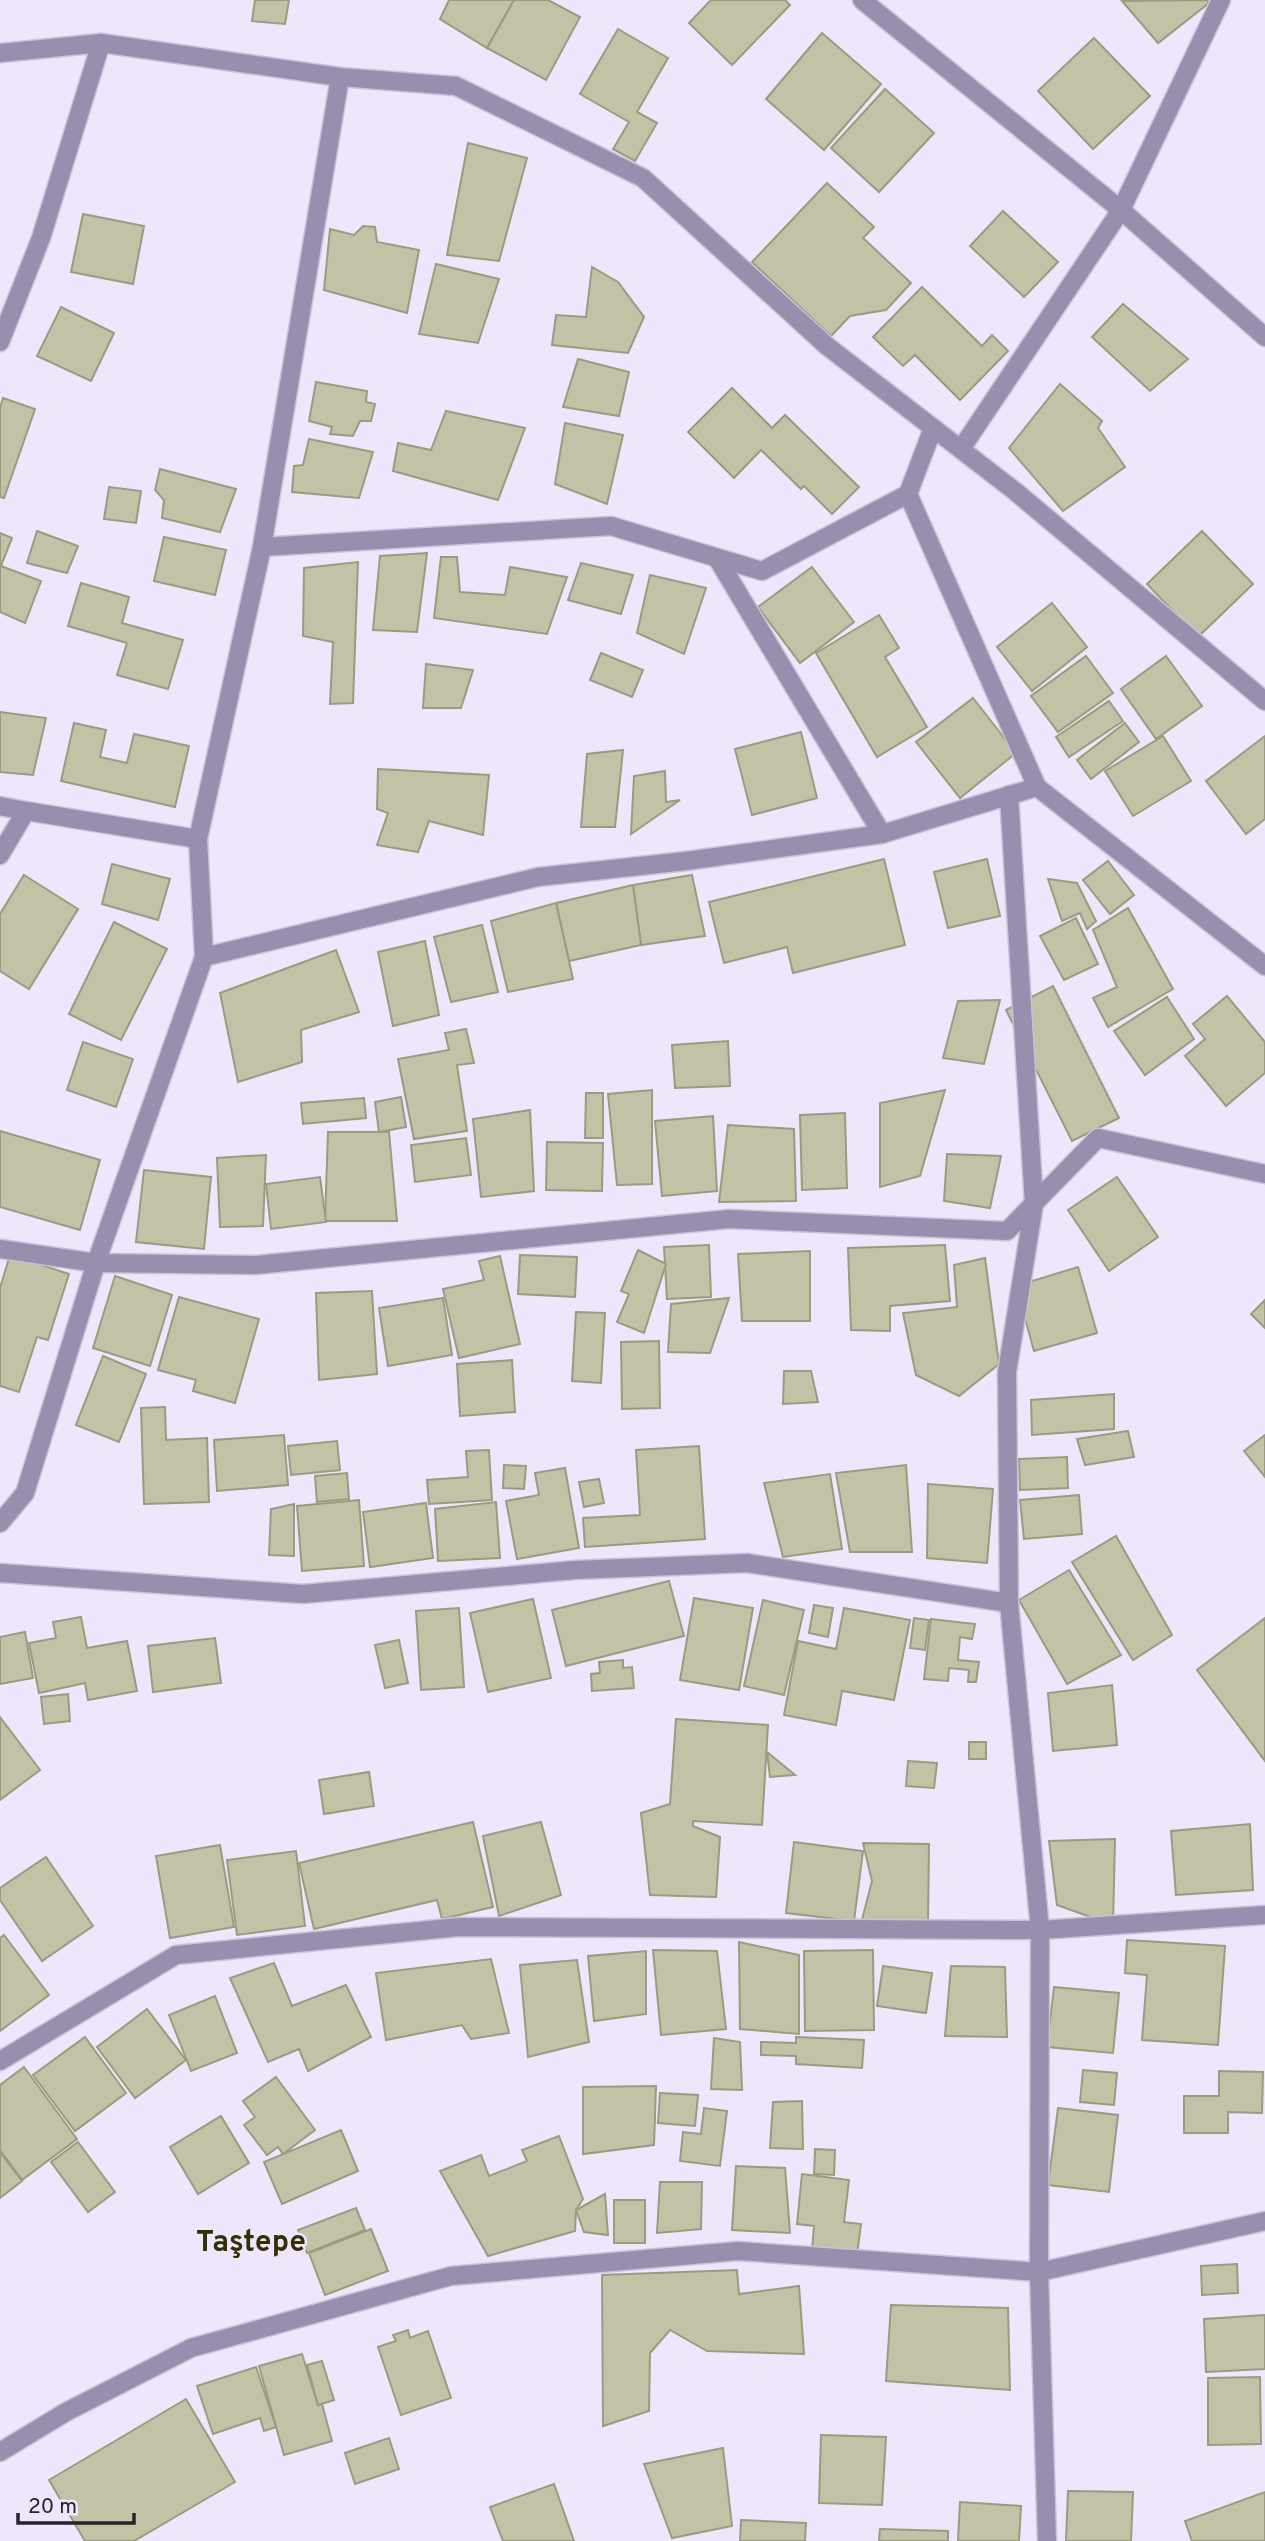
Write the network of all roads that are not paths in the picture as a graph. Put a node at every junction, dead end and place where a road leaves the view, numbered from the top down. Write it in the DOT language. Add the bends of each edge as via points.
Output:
graph roads {
  1 [pos="862,0"];
  2 [pos="1221,0"];
  3 [pos="102,43"];
  4 [pos="0,53"];
  5 [pos="340,77"];
  6 [pos="1121,210"];
  7 [pos="1265,337"];
  8 [pos="0,342"];
  9 [pos="933,428"];
  10 [pos="961,449"];
  11 [pos="908,494"];
  12 [pos="261,547"];
  13 [pos="717,558"];
  14 [pos="1265,701"];
  15 [pos="1037,786"];
  16 [pos="1009,795"];
  17 [pos="0,806"];
  18 [pos="26,811"];
  19 [pos="882,834"];
  20 [pos="198,838"];
  21 [pos="0,855"];
  22 [pos="204,957"];
  23 [pos="1265,966"];
  24 [pos="1265,1174"];
  25 [pos="1034,1204"];
  26 [pos="0,1249"];
  27 [pos="96,1263"];
  28 [pos="0,1523"];
  29 [pos="0,1573"];
  30 [pos="1009,1603"];
  31 [pos="1265,1915"];
  32 [pos="1040,1930"];
  33 [pos="0,2061"];
  34 [pos="1265,2221"];
  35 [pos="1039,2272"];
  36 [pos="0,2452"];
  37 [pos="1047,2541"];
  1 -- 6 [label="street"];
  2 -- 6 [label="street"];
  3 -- 4 [label="street"];
  3 -- 5 [label="street"];
  3 -- 8 [label="street" via="41,238"];
  5 -- 9 [label="street" via="456,86 643,178 827,346"];
  5 -- 12 [label="street"];
  6 -- 7 [label="street"];
  6 -- 10 [label="street"];
  9 -- 10 [label="street"];
  9 -- 11 [label="street"];
  10 -- 14 [label="street"];
  11 -- 13 [label="street" via="762,571"];
  11 -- 15 [label="street"];
  12 -- 13 [label="street" via="611,526"];
  12 -- 20 [label="street"];
  13 -- 19 [label="street"];
  15 -- 16 [label="street"];
  15 -- 23 [label="street"];
  16 -- 19 [label="street"];
  16 -- 25 [label="street"];
  17 -- 18 [label="street"];
  18 -- 20 [label="street"];
  18 -- 21 [label="street"];
  19 -- 22 [label="street" via="538,877"];
  20 -- 22 [label="street"];
  22 -- 27 [label="street"];
  24 -- 25 [label="street" via="1098,1138"];
  25 -- 27 [label="street" via="1007,1231 729,1219 257,1265"];
  25 -- 30 [label="street" via="1007,1372"];
  26 -- 27 [label="street"];
  27 -- 28 [label="street" via="25,1493"];
  29 -- 30 [label="street" via="303,1594 575,1570 747,1563"];
  30 -- 32 [label="street"];
  31 -- 32 [label="street"];
  32 -- 33 [label="street" via="459,1927 176,1955"];
  32 -- 35 [label="street"];
  34 -- 35 [label="street"];
  35 -- 36 [label="street" via="738,2251 452,2276 191,2348 66,2412"];
  35 -- 37 [label="street"];
}
